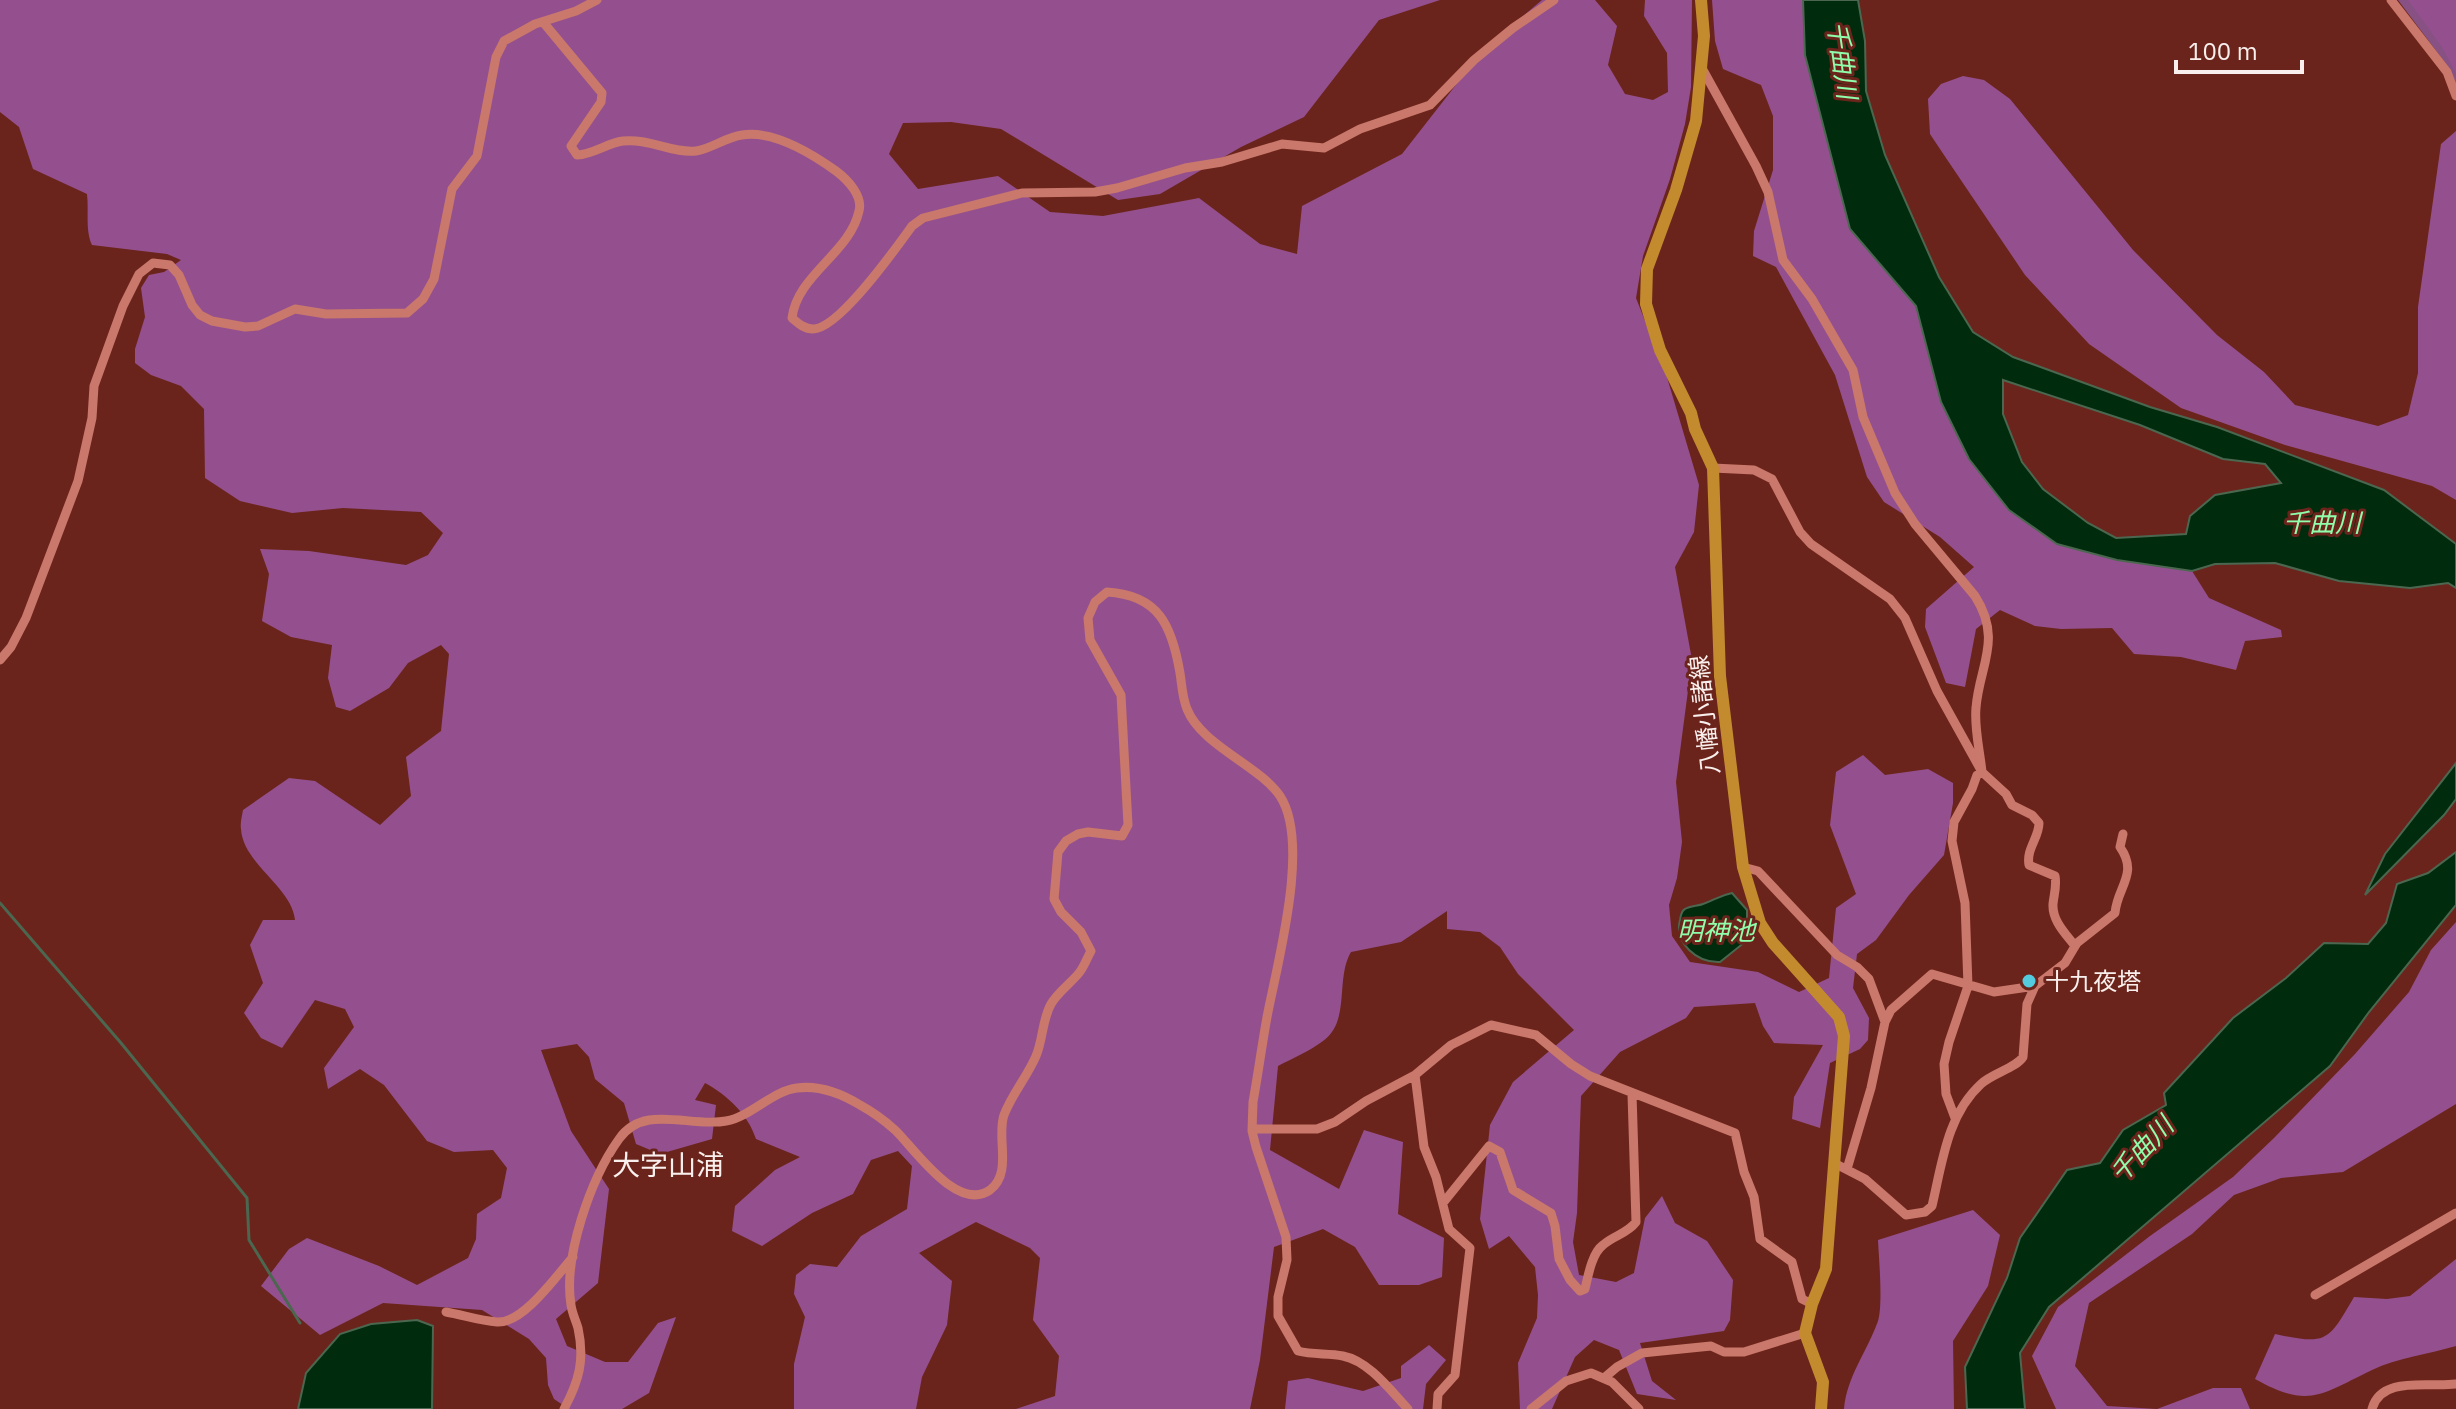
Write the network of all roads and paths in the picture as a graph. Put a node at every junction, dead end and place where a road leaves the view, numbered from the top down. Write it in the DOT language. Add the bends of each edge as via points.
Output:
graph roads {
  1 [pos="597,0"];
  2 [pos="1554,0"];
  3 [pos="1701,0"];
  4 [pos="2391,0"];
  5 [pos="543,22"];
  6 [pos="1703,70"];
  7 [pos="2456,96"];
  8 [pos="1713,468"];
  9 [pos="0,660"];
  10 [pos="1982,772"];
  11 [pos="2123,834"];
  12 [pos="1743,867"];
  13 [pos="2075,946"];
  14 [pos="1968,986"];
  15 [pos="2035,986"];
  16 [pos="1885,1022"];
  17 [pos="1415,1075"];
  18 [pos="1632,1094"];
  19 [pos="1955,1118"];
  20 [pos="1252,1129"];
  21 [pos="1834,1163"];
  22 [pos="1847,1169"];
  23 [pos="1443,1203"];
  24 [pos="2456,1213"];
  25 [pos="573,1257"];
  26 [pos="2315,1295"];
  27 [pos="1812,1304"];
  28 [pos="446,1312"];
  29 [pos="1805,1333"];
  30 [pos="1604,1378"];
  31 [pos="2456,1384"];
  32 [pos="564,1409"];
  33 [pos="1408,1409"];
  34 [pos="1437,1409"];
  35 [pos="1531,1409"];
  36 [pos="1639,1409"];
  37 [pos="1821,1409"];
  38 [pos="2372,1409"];
  1 -- 5 [label="street"];
  2 -- 5 [label="street" via="1474,60 1430,105 1360,129 1324,148 1282,144 1117,188 1022,193 923,218 862,291 815,329 792,318 794,303 859,213 860,201 843,177 798,148 764,135 741,135 695,151 622,141 577,155 571,146 602,93"];
  3 -- 6 [label="main road, 八幡小諸線"];
  4 -- 7 [label="street" via="2447,72"];
  5 -- 9 [label="street" via="508,37 496,57 477,156 452,189 434,279 407,313 295,309 245,327 200,315 170,265 153,263 139,274 98,374 88,438 67,510 26,618"];
  6 -- 8 [label="main road, 八幡小諸線" via="1687,158 1647,269 1646,304 1660,350"];
  6 -- 10 [label="street" via="1768,192 1783,260 1853,370 1863,417 1895,493 1983,608 1988,649 1976,709"];
  8 -- 10 [label="street" via="1754,470 1772,479 1811,544 1890,599 1905,618 1937,691"];
  8 -- 12 [label="main road, 八幡小諸線" via="1720,676"];
  10 -- 13 [label="street" via="2012,805 2039,823 2027,856 2029,865 2055,876 2052,908"];
  10 -- 14 [label="street" via="1954,822 1952,841 1965,903"];
  11 -- 13 [label="street" via="2120,847 2128,858 2127,878 2115,913"];
  12 -- 16 [label="street" via="1758,871 1837,955 1869,979"];
  12 -- 21 [label="main road, 八幡小諸線" via="1760,923 1839,1017 1845,1051"];
  13 -- 15 [label="street" via="2065,963"];
  14 -- 15 [label="street" via="1994,992"];
  14 -- 16 [label="street" via="1932,974 1891,1010"];
  14 -- 19 [label="street" via="1944,1064 1946,1094"];
  15 -- 19 [label="street" via="2027,1004 2020,1062 1992,1074"];
  16 -- 22 [label="street"];
  17 -- 18 [label="street" via="1451,1045 1491,1025 1536,1035 1590,1076"];
  17 -- 20 [label="street" via="1317,1129"];
  17 -- 23 [label="street" via="1424,1147"];
  18 -- 23 [label="street" via="1636,1222 1598,1250 1585,1289 1580,1291 1570,1280 1559,1259 1551,1213 1513,1190 1500,1152 1489,1146"];
  18 -- 27 [label="street" via="1735,1133 1760,1239 1792,1262 1802,1299"];
  19 -- 22 [label="street" via="1932,1206 1925,1212 1900,1212"];
  20 -- 25 [label="street" via="1291,879 1285,804 1191,717 1175,651 1154,606 1107,592 1088,618 1090,640 1121,695 1128,825 1122,836 1078,834 1058,852 1054,899 1091,951 1050,1006 1037,1053 1003,1117 1002,1168 990,1190 977,1195 956,1189 895,1130 849,1098 814,1087 794,1088 727,1121 654,1118 624,1131 593,1191"];
  20 -- 33 [label="street" via="1286,1237 1287,1260 1278,1297 1283,1327 1298,1351 1348,1357 1361,1364"];
  21 -- 22 [label="street"];
  21 -- 27 [label="main road, 八幡小諸線" via="1826,1269"];
  23 -- 34 [label="street" via="1449,1229 1468,1243 1471,1259 1455,1375 1438,1394"];
  24 -- 26 [label="street"];
  25 -- 28 [label="street" via="535,1301 507,1321"];
  25 -- 32 [label="street" via="571,1305 582,1359"];
  27 -- 29 [label="main road, 八幡小諸線"];
  29 -- 30 [label="street" via="1744,1352 1711,1346 1642,1353"];
  29 -- 37 [label="main road" via="1823,1382"];
  30 -- 35 [label="street" via="1591,1373 1566,1381"];
  30 -- 36 [label="street"];
  31 -- 38 [label="street" via="2382,1391"];
}
